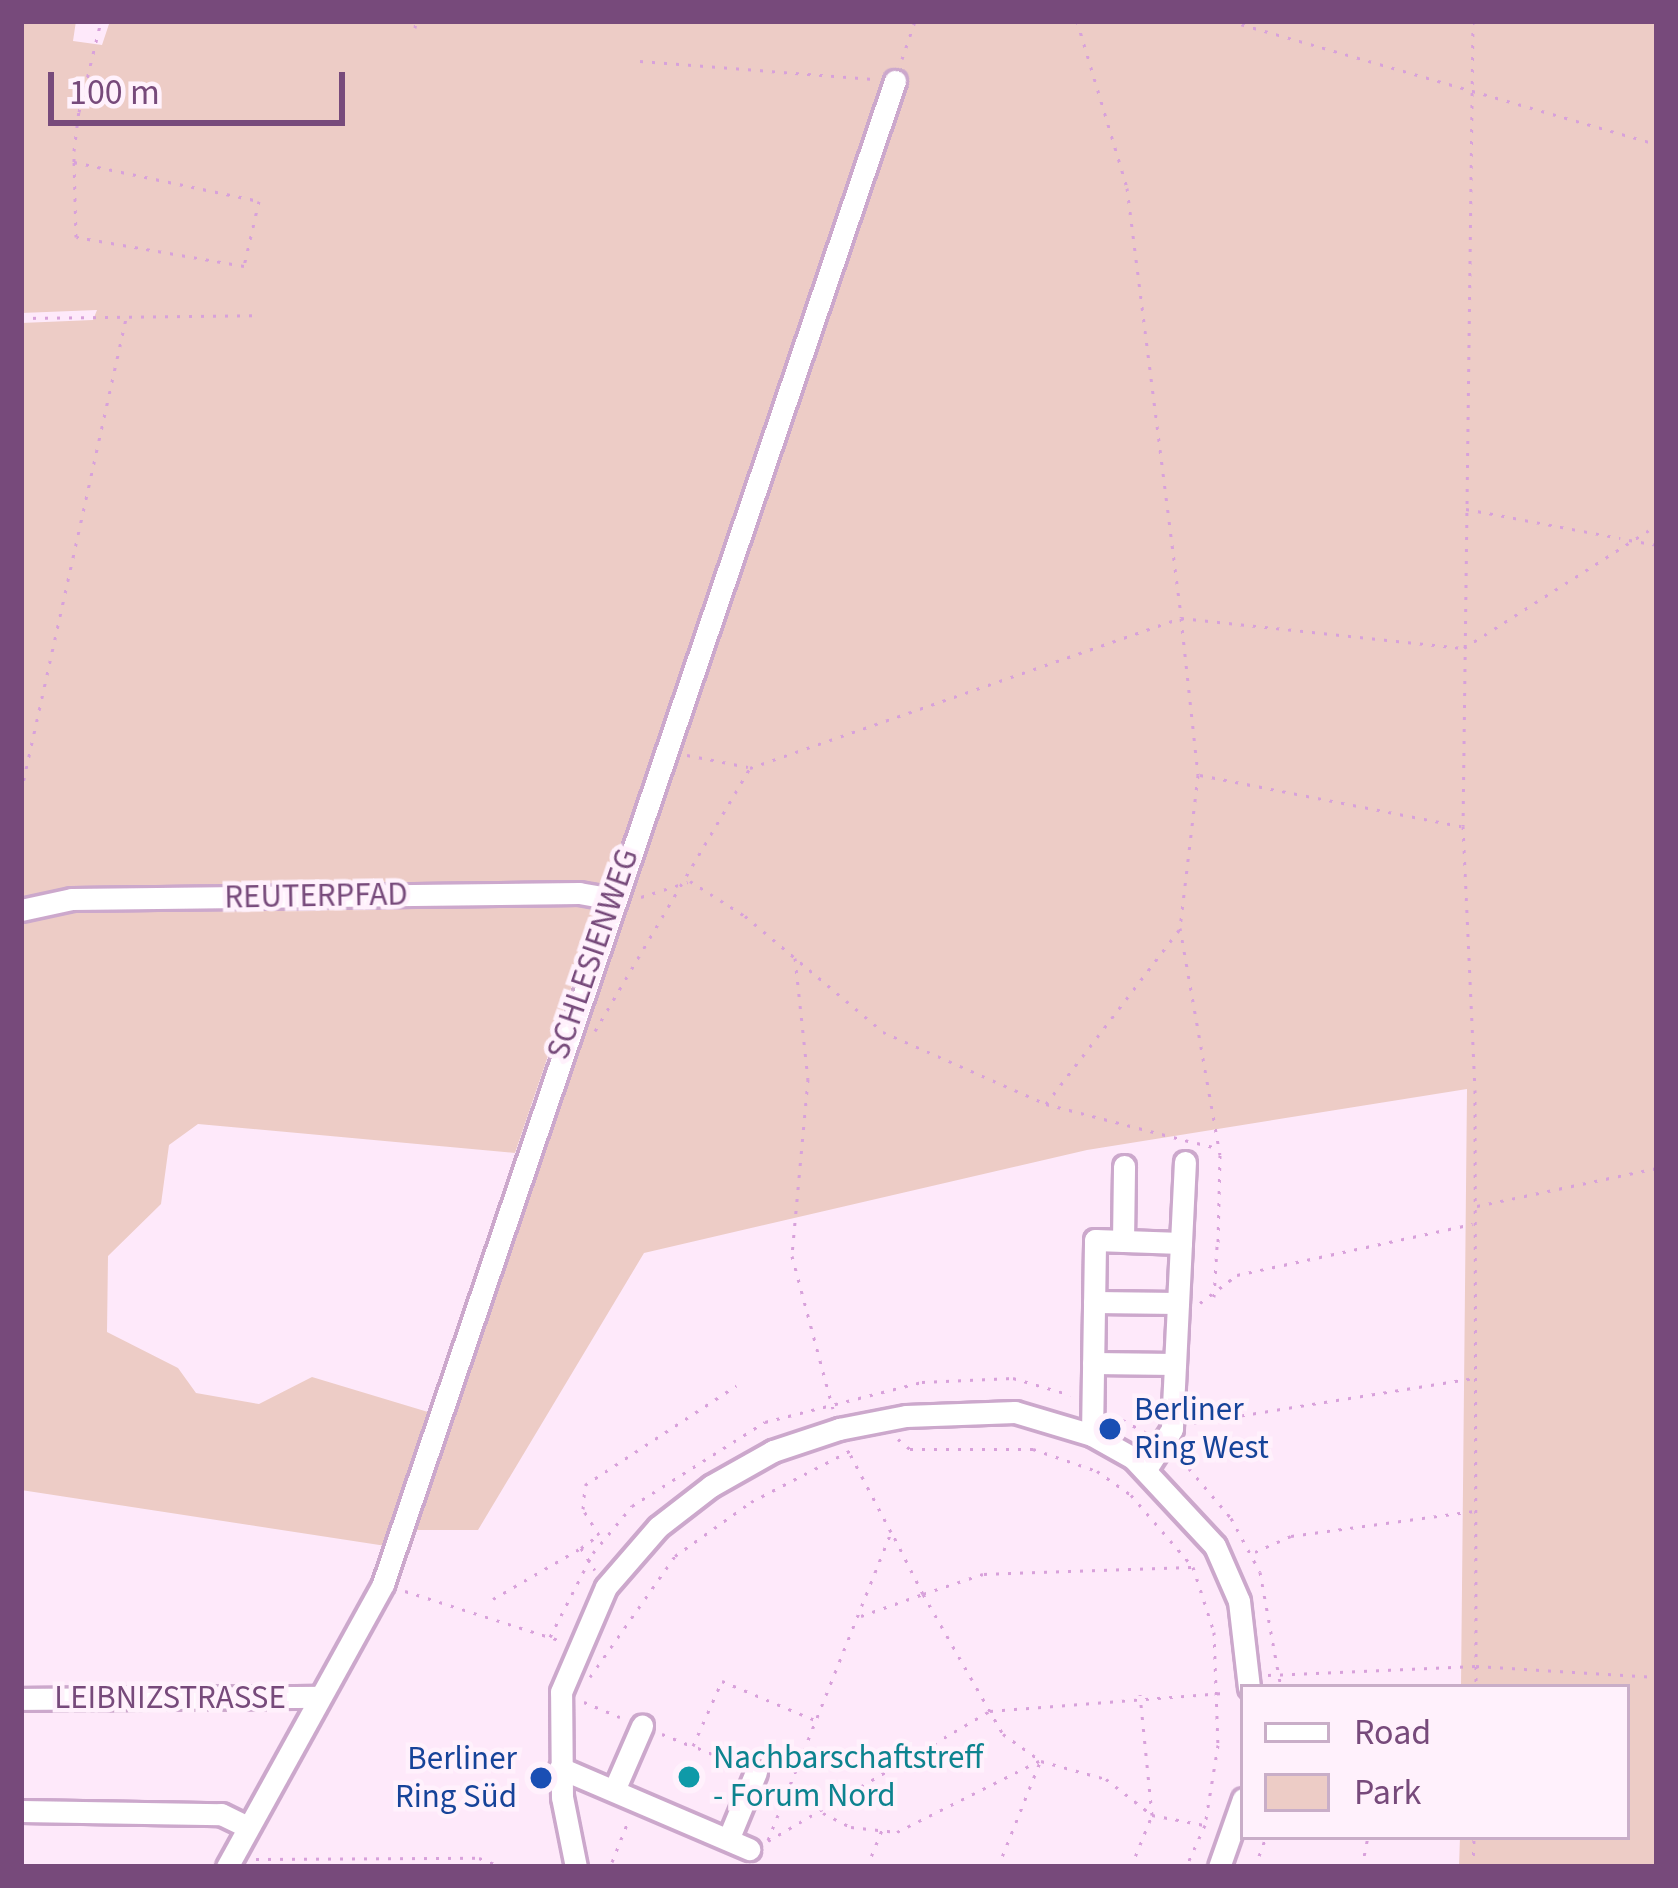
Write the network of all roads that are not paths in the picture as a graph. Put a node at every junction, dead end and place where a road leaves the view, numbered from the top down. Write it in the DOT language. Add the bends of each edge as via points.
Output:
graph roads {
  1 [pos="896,81"];
  2 [pos="612,899"];
  3 [pos="21,910"];
  4 [pos="1185,1162"];
  5 [pos="1124,1166"];
  6 [pos="1123,1241"];
  7 [pos="1181,1243"];
  8 [pos="1094,1302"];
  9 [pos="1178,1303"];
  10 [pos="1093,1363"];
  11 [pos="1175,1364"];
  12 [pos="1092,1435"];
  13 [pos="1146,1469"];
  14 [pos="1246,1684"];
  15 [pos="320,1697"];
  16 [pos="21,1699"];
  17 [pos="642,1726"];
  18 [pos="560,1768"];
  19 [pos="757,1772"];
  20 [pos="615,1788"];
  21 [pos="21,1811"];
  22 [pos="1240,1811"];
  23 [pos="248,1827"];
  24 [pos="230,1862"];
  25 [pos="576,1867"];
  26 [pos="1219,1867"];
  1 -- 2 [label="street, SCHLESIENWEG"];
  2 -- 3 [label="street, REUTERPFAD" via="72,899"];
  2 -- 15 [label="street, SCHLESIENWEG" via="382,1584"];
  4 -- 7 [label="street"];
  5 -- 6 [label="street"];
  6 -- 7 [label="street"];
  6 -- 8 [label="street" via="1095,1240"];
  7 -- 9 [label="street"];
  8 -- 9 [label="street"];
  8 -- 10 [label="street"];
  9 -- 11 [label="street"];
  10 -- 11 [label="street"];
  10 -- 12 [label="street"];
  11 -- 13 [label="street" via="1172,1429"];
  12 -- 13 [label="street"];
  12 -- 18 [label="street" via="1016,1412 980,1412 824,1433 710,1486 658,1527 606,1587 574,1646 561,1692"];
  13 -- 14 [label="street" via="1227,1571 1246,1638"];
  15 -- 16 [label="street, LEIBNIZSTRASSE"];
  15 -- 23 [label="street, SCHLESIENWEG"];
  17 -- 20 [label="street"];
  18 -- 20 [label="street"];
  18 -- 25 [label="street"];
  19 -- 20 [label="street" via="740,1842"];
  21 -- 23 [label="street" via="220,1814"];
  22 -- 26 [label="street"];
  23 -- 24 [label="street, SCHLESIENWEG"];
}
